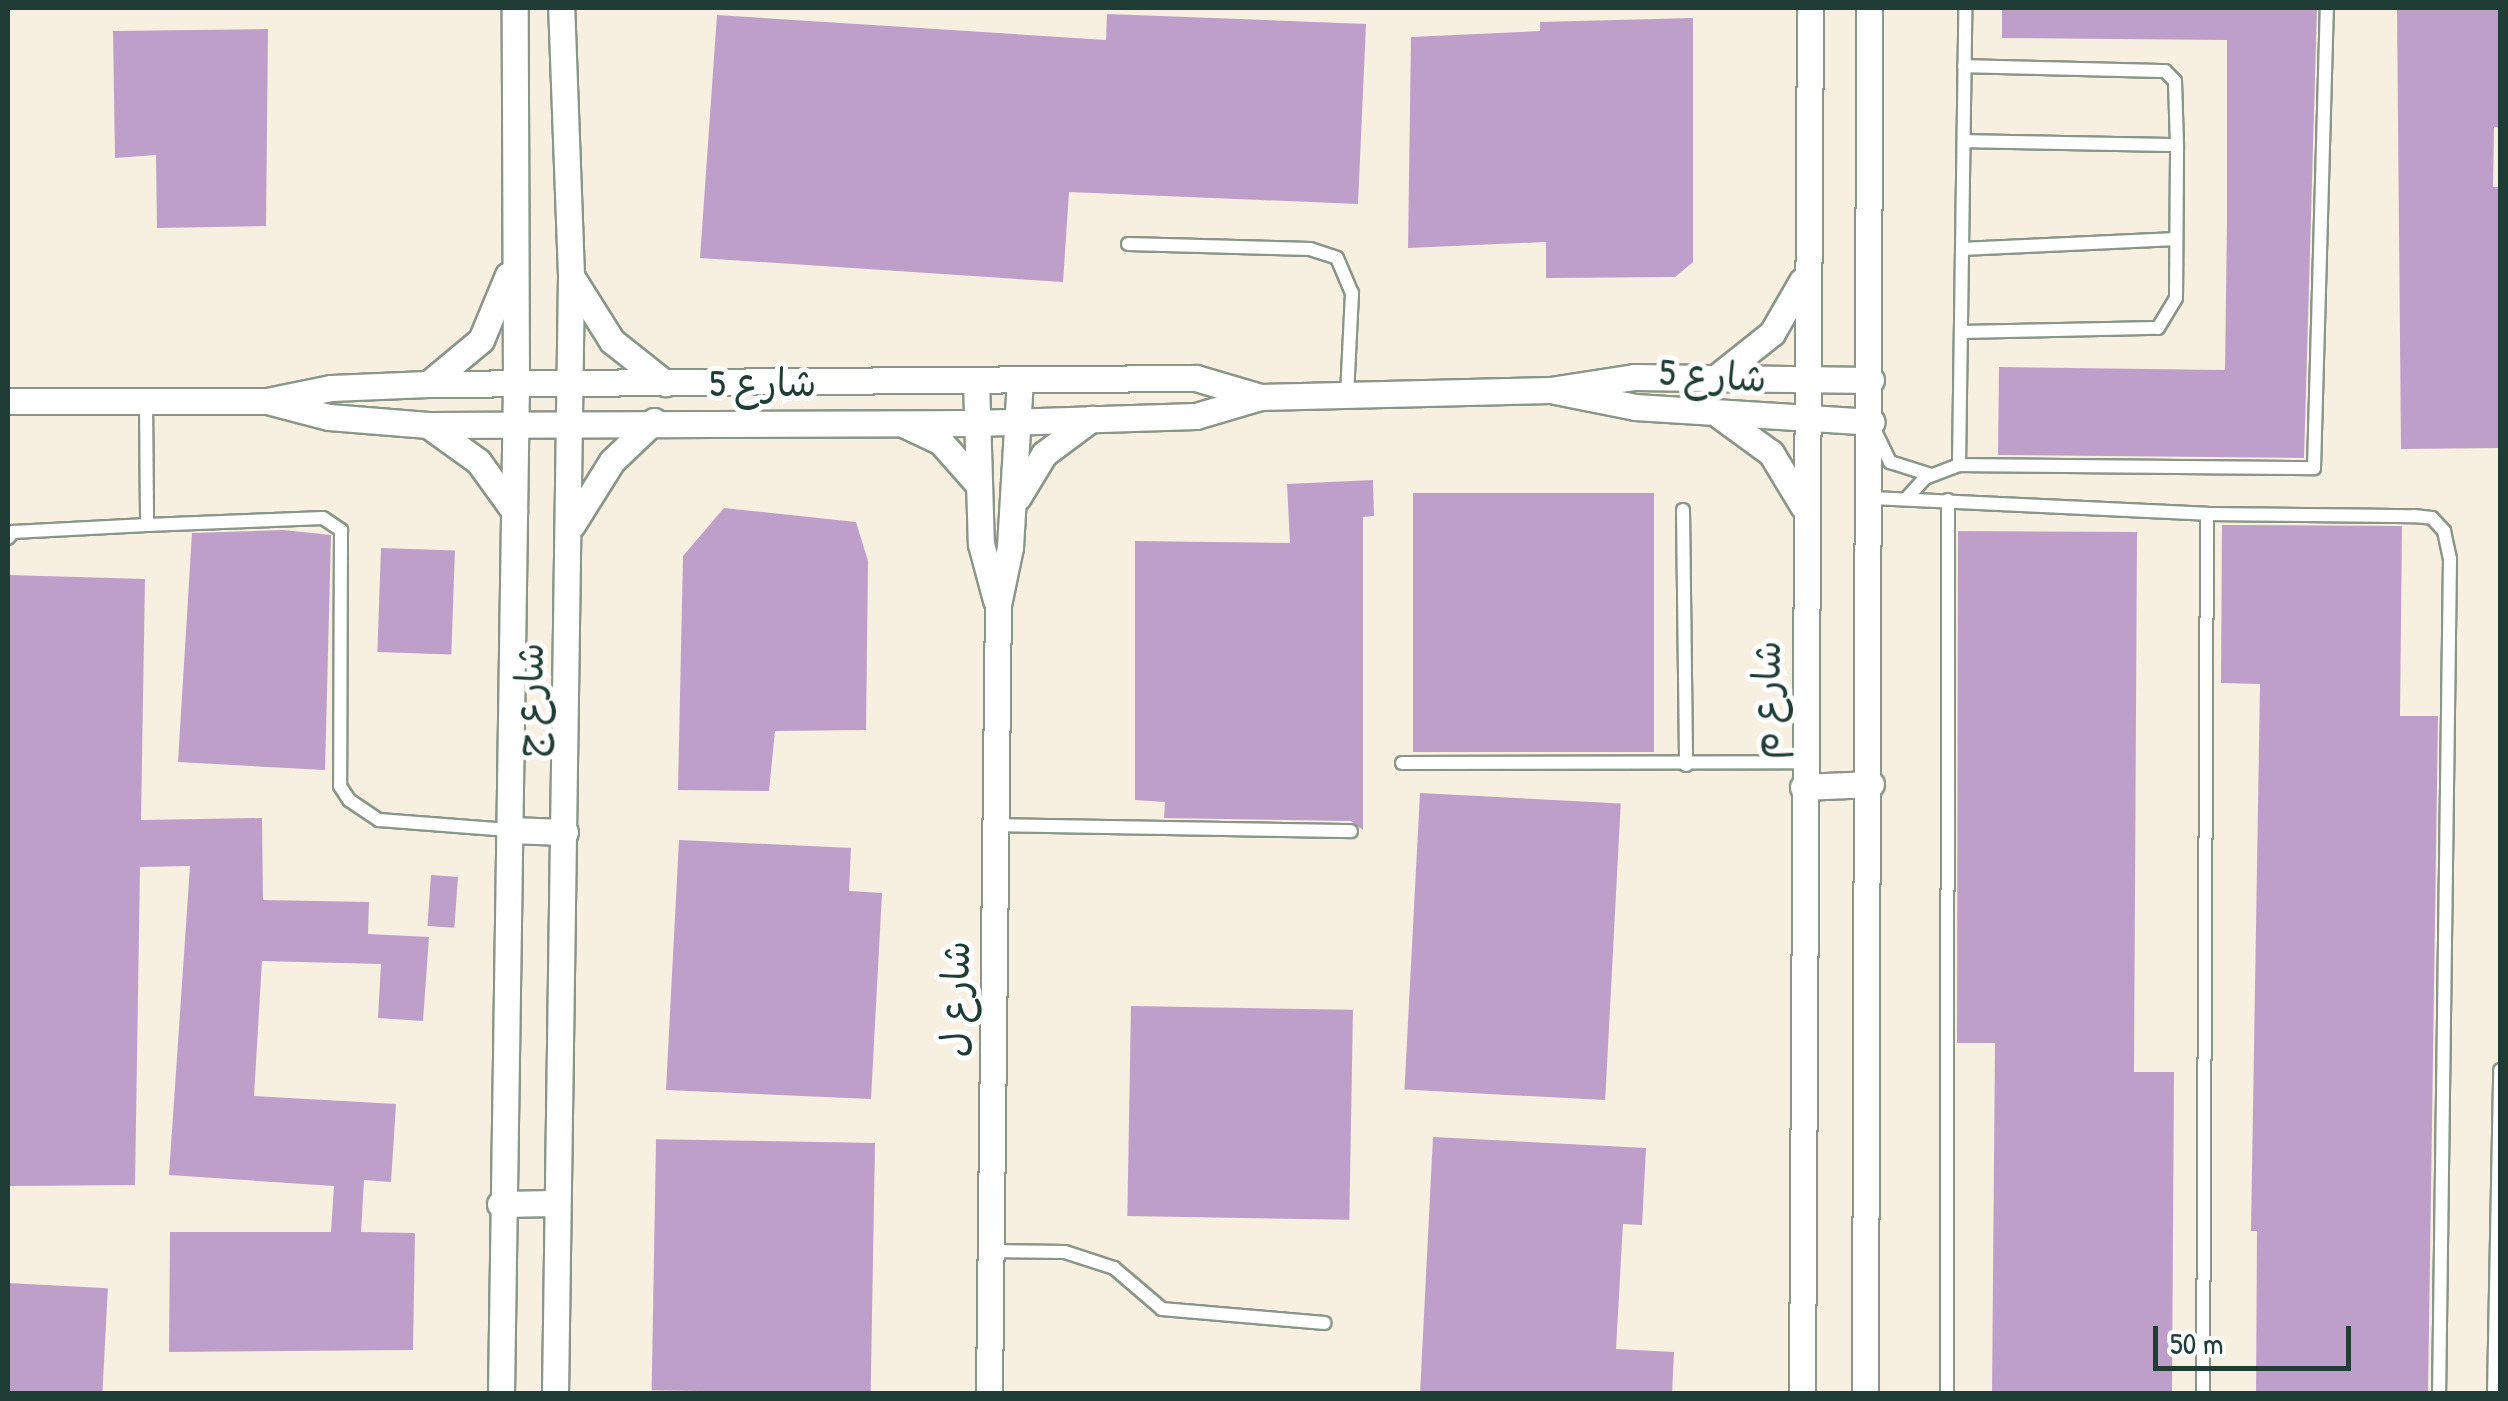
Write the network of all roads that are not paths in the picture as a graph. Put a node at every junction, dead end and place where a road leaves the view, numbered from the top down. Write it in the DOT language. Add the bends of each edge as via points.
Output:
graph roads {
  1 [pos="522,8"];
  2 [pos="562,8"];
  3 [pos="1810,8"];
  4 [pos="1869,8"];
  5 [pos="1966,8"];
  6 [pos="2328,8"];
  7 [pos="1964,66"];
  8 [pos="1964,140"];
  9 [pos="2177,145"];
  10 [pos="2176,239"];
  11 [pos="1128,244"];
  12 [pos="1962,249"];
  13 [pos="514,256"];
  14 [pos="1806,272"];
  15 [pos="570,276"];
  16 [pos="1961,332"];
  17 [pos="1717,377"];
  18 [pos="1804,378"];
  19 [pos="976,380"];
  20 [pos="1020,380"];
  21 [pos="1872,380"];
  22 [pos="664,383"];
  23 [pos="428,384"];
  24 [pos="516,384"];
  25 [pos="568,384"];
  26 [pos="1550,390"];
  27 [pos="1346,395"];
  28 [pos="1260,397"];
  29 [pos="146,400"];
  30 [pos="8,401"];
  31 [pos="266,401"];
  32 [pos="1716,413"];
  33 [pos="1092,418"];
  34 [pos="1804,418"];
  35 [pos="568,420"];
  36 [pos="886,420"];
  37 [pos="516,422"];
  38 [pos="654,422"];
  39 [pos="1016,422"];
  40 [pos="1872,422"];
  41 [pos="975,423"];
  42 [pos="428,426"];
  43 [pos="1959,465"];
  44 [pos="1933,475"];
  45 [pos="978,485"];
  46 [pos="1872,498"];
  47 [pos="1906,499"];
  48 [pos="1948,500"];
  49 [pos="1014,506"];
  50 [pos="1683,510"];
  51 [pos="514,511"];
  52 [pos="1806,511"];
  53 [pos="2207,514"];
  54 [pos="148,525"];
  55 [pos="569,529"];
  56 [pos="8,538"];
  57 [pos="998,605"];
  58 [pos="1402,763"];
  59 [pos="1686,766"];
  60 [pos="1802,775"];
  61 [pos="1871,784"];
  62 [pos="995,825"];
  63 [pos="509,830"];
  64 [pos="1350,831"];
  65 [pos="565,832"];
  66 [pos="2500,1070"];
  67 [pos="556,1203"];
  68 [pos="500,1204"];
  69 [pos="989,1251"];
  70 [pos="1324,1323"];
  71 [pos="501,1394"];
  72 [pos="555,1394"];
  73 [pos="989,1394"];
  74 [pos="1802,1394"];
  75 [pos="1865,1394"];
  76 [pos="1947,1394"];
  77 [pos="2202,1394"];
  78 [pos="2440,1394"];
  79 [pos="2494,1394"];
  1 -- 13 [label="street, شارع ج"];
  2 -- 15 [label="street, شارع ج"];
  3 -- 14 [label="street, شارع م"];
  4 -- 21 [label="street"];
  5 -- 7 [label="lane"];
  6 -- 43 [label="lane" via="2314,468"];
  7 -- 8 [label="lane"];
  7 -- 9 [label="lane" via="2165,71 2175,81"];
  8 -- 9 [label="lane"];
  8 -- 12 [label="lane"];
  9 -- 10 [label="lane"];
  10 -- 12 [label="lane"];
  10 -- 16 [label="lane" via="2176,298 2158,328"];
  11 -- 27 [label="lane" via="1310,249 1338,258 1352,293"];
  12 -- 16 [label="lane"];
  13 -- 23 [label="street" via="481,340"];
  13 -- 24 [label="street, شارع ج"];
  14 -- 17 [label="street" via="1772,333"];
  14 -- 18 [label="street, شارع م"];
  15 -- 22 [label="street" via="612,341"];
  15 -- 25 [label="street, شارع ج"];
  16 -- 43 [label="lane"];
  17 -- 18 [label="street, شارع 5"];
  17 -- 26 [label="street, شارع 5" via="1612,378"];
  18 -- 21 [label="street, شارع 5"];
  18 -- 34 [label="street, شارع م"];
  19 -- 20 [label="street, شارع 5"];
  19 -- 22 [label="street, شارع 5"];
  19 -- 41 [label="street, شارع ل"];
  20 -- 28 [label="street, شارع 5" via="1196,378"];
  20 -- 39 [label="street, شارع ل"];
  21 -- 40 [label="street"];
  22 -- 25 [label="street, شارع 5"];
  23 -- 24 [label="street, شارع 5"];
  23 -- 31 [label="street, شارع 5" via="331,388"];
  24 -- 25 [label="street, شارع 5"];
  24 -- 37 [label="street, شارع ج"];
  25 -- 35 [label="street, شارع ج"];
  26 -- 27 [label="street, شارع 5"];
  26 -- 32 [label="street, شارع 5" via="1614,405"];
  27 -- 28 [label="street, شارع 5"];
  28 -- 33 [label="street, شارع 5" via="1196,416"];
  29 -- 30 [label="street, شارع 5"];
  29 -- 31 [label="street, شارع 5"];
  29 -- 54 [label="lane"];
  31 -- 42 [label="street, شارع 5" via="328,417"];
  32 -- 34 [label="street, شارع 5"];
  32 -- 52 [label="street" via="1770,452"];
  33 -- 39 [label="street, شارع 5"];
  33 -- 49 [label="street" via="1044,454"];
  34 -- 40 [label="street, شارع 5"];
  34 -- 52 [label="street, شارع م"];
  35 -- 37 [label="street, شارع 5"];
  35 -- 38 [label="street, شارع 5"];
  35 -- 55 [label="street, شارع ج"];
  36 -- 38 [label="street, شارع 5"];
  36 -- 41 [label="street, شارع 5"];
  36 -- 45 [label="street" via="940,441"];
  37 -- 42 [label="street, شارع 5"];
  37 -- 51 [label="street, شارع ج"];
  38 -- 55 [label="street" via="612,461"];
  39 -- 41 [label="street, شارع 5"];
  39 -- 49 [label="street, شارع ل"];
  40 -- 44 [label="lane" via="1890,462"];
  40 -- 46 [label="street"];
  41 -- 45 [label="street, شارع ل"];
  42 -- 51 [label="street" via="478,460"];
  43 -- 44 [label="lane"];
  44 -- 47 [label="lane"];
  45 -- 57 [label="street, شارع ل" via="981,544"];
  46 -- 47 [label="lane"];
  46 -- 61 [label="street"];
  47 -- 48 [label="lane"];
  48 -- 53 [label="lane"];
  48 -- 76 [label="lane"];
  49 -- 57 [label="street, شارع ل"];
  50 -- 59 [label="lane"];
  51 -- 63 [label="street, شارع ج"];
  52 -- 60 [label="street, شارع م"];
  53 -- 77 [label="lane"];
  53 -- 78 [label="lane" via="2414,516 2432,518 2444,531 2450,559"];
  54 -- 56 [label="lane" via="13,532"];
  54 -- 63 [label="lane" via="323,518 334,524 340,530 340,786 379,820"];
  55 -- 65 [label="street, شارع ج"];
  57 -- 62 [label="street, شارع ل"];
  58 -- 59 [label="lane"];
  59 -- 60 [label="lane"];
  60 -- 61 [label="street"];
  60 -- 74 [label="street, شارع م"];
  61 -- 75 [label="street"];
  62 -- 64 [label="lane"];
  62 -- 69 [label="street, شارع ل"];
  63 -- 65 [label="street"];
  63 -- 68 [label="street, شارع ج"];
  65 -- 67 [label="street, شارع ج"];
  66 -- 79 [label="lane"];
  67 -- 68 [label="street"];
  67 -- 72 [label="street, شارع ج"];
  68 -- 71 [label="street, شارع ج"];
  69 -- 70 [label="lane" via="1065,1252 1114,1268 1162,1309"];
  69 -- 73 [label="street, شارع ل"];
}
